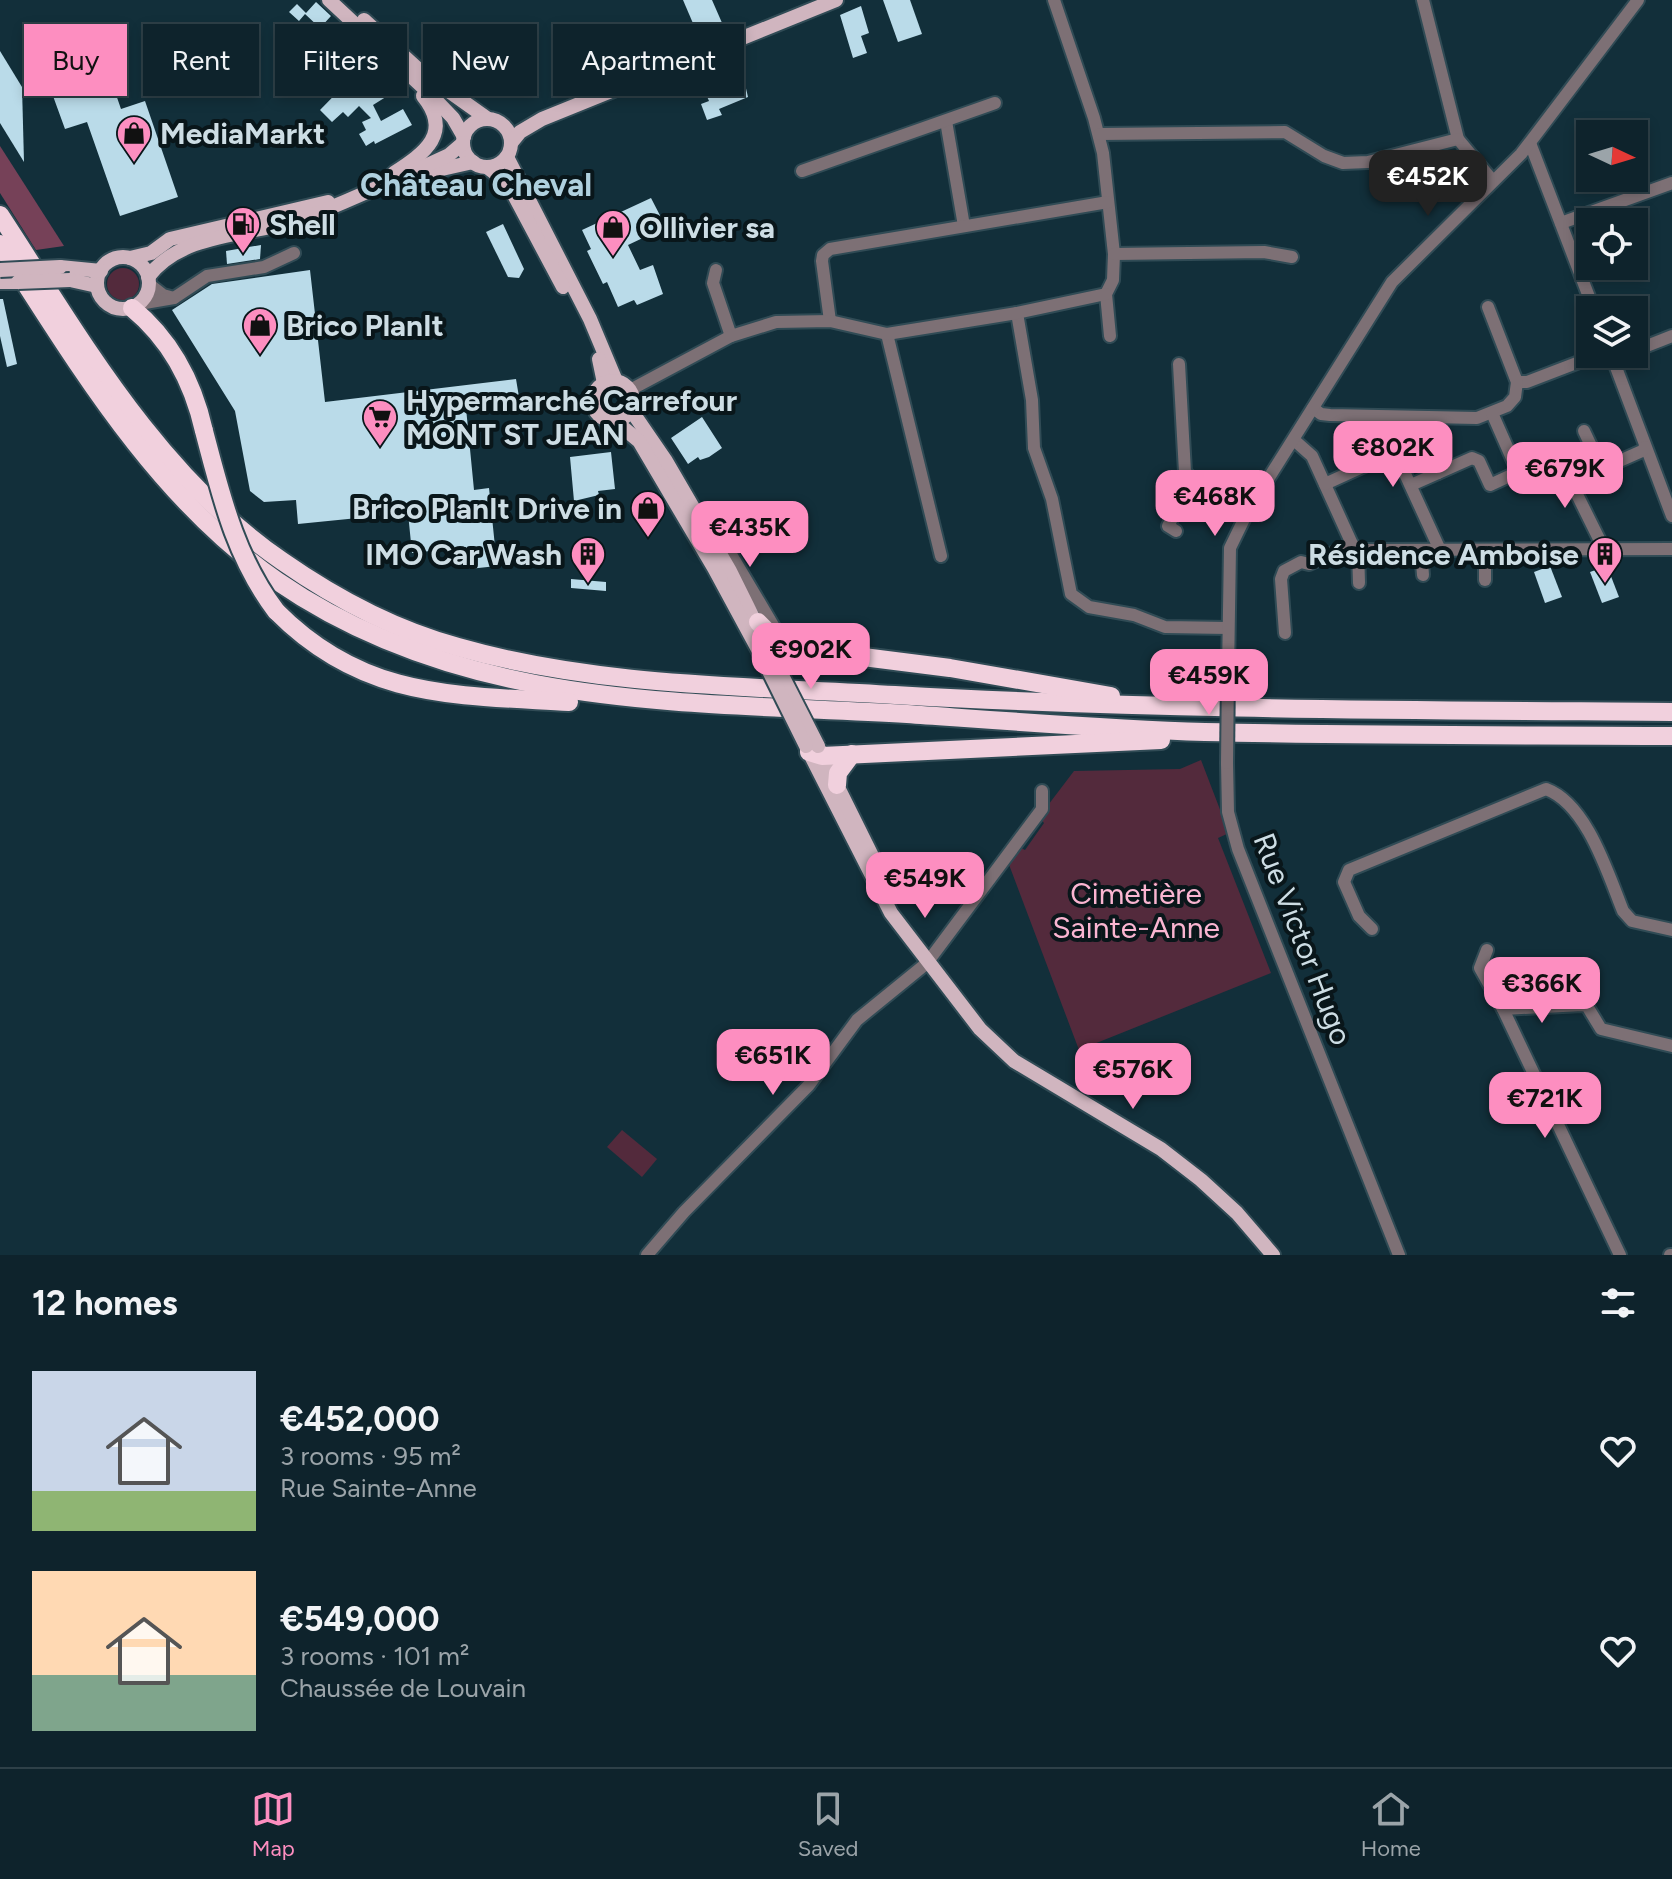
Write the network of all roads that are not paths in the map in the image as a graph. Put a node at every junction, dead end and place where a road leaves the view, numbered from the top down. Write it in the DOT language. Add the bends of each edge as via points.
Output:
graph roads {
  1 [pos="329,0"];
  2 [pos="343,0"];
  3 [pos="836,0"];
  4 [pos="1054,0"];
  5 [pos="1423,0"];
  6 [pos="1638,0"];
  7 [pos="355,24"];
  8 [pos="407,73"];
  9 [pos="407,75"];
  10 [pos="995,103"];
  11 [pos="542,119"];
  12 [pos="494,121"];
  13 [pos="946,121"];
  14 [pos="1100,134"];
  15 [pos="1458,139"];
  16 [pos="464,140"];
  17 [pos="1530,143"];
  18 [pos="509,150"];
  19 [pos="480,165"];
  20 [pos="802,171"];
  21 [pos="404,176"];
  22 [pos="1493,181"];
  23 [pos="1672,183"];
  24 [pos="365,191"];
  25 [pos="351,197"];
  26 [pos="1108,202"];
  27 [pos="0,215"];
  28 [pos="1561,223"];
  29 [pos="964,226"];
  30 [pos="0,244"];
  31 [pos="294,253"];
  32 [pos="1114,254"];
  33 [pos="1292,257"];
  34 [pos="130,258"];
  35 [pos="716,270"];
  36 [pos="3,278"];
  37 [pos="99,278"];
  38 [pos="149,281"];
  39 [pos="1106,294"];
  40 [pos="1589,296"];
  41 [pos="174,298"];
  42 [pos="136,306"];
  43 [pos="1488,307"];
  44 [pos="1017,313"];
  45 [pos="830,321"];
  46 [pos="887,334"];
  47 [pos="731,336"];
  48 [pos="1110,336"];
  49 [pos="1672,336"];
  50 [pos="1648,345"];
  51 [pos="1576,363"];
  52 [pos="1179,364"];
  53 [pos="1616,368"];
  54 [pos="610,382"];
  55 [pos="1517,382"];
  56 [pos="630,390"];
  57 [pos="1313,408"];
  58 [pos="631,410"];
  59 [pos="1492,413"];
  60 [pos="615,421"];
  61 [pos="1584,431"];
  62 [pos="1421,435"];
  63 [pos="1294,440"];
  64 [pos="1645,447"];
  65 [pos="1602,469"];
  66 [pos="1518,472"];
  67 [pos="658,473"];
  68 [pos="1438,473"];
  69 [pos="1193,480"];
  70 [pos="1572,482"];
  71 [pos="1325,484"];
  72 [pos="1411,485"];
  73 [pos="1490,485"];
  74 [pos="1496,499"];
  75 [pos="692,505"];
  76 [pos="1248,511"];
  77 [pos="1672,516"];
  78 [pos="1176,531"];
  79 [pos="1355,547"];
  80 [pos="1604,549"];
  81 [pos="1672,549"];
  82 [pos="1421,550"];
  83 [pos="1440,550"];
  84 [pos="1485,550"];
  85 [pos="941,556"];
  86 [pos="714,568"];
  87 [pos="736,571"];
  88 [pos="1423,575"];
  89 [pos="1485,580"];
  90 [pos="1359,583"];
  91 [pos="758,622"];
  92 [pos="1228,628"];
  93 [pos="777,632"];
  94 [pos="1285,633"];
  95 [pos="766,655"];
  96 [pos="630,698"];
  97 [pos="1164,708"];
  98 [pos="1672,712"];
  99 [pos="1204,732"];
  100 [pos="1672,736"];
  101 [pos="814,750"];
  102 [pos="852,754"];
  103 [pos="837,785"];
  104 [pos="1042,791"];
  105 [pos="1372,929"];
  106 [pos="1672,930"];
  107 [pos="1487,950"];
  108 [pos="922,956"];
  109 [pos="1503,1009"];
  110 [pos="1672,1046"];
  111 [pos="647,1255"];
  112 [pos="1273,1255"];
  113 [pos="1399,1255"];
  114 [pos="1620,1255"];
  1 -- 7 [label="main road"];
  2 -- 12 [label="main road" via="419,70"];
  3 -- 11 [label="main road"];
  4 -- 14 [label="street"];
  5 -- 15 [label="street"];
  6 -- 17 [label="street, Rue Victor Hugo"];
  8 -- 16 [label="main road" via="453,118"];
  9 -- 24 [label="main road" via="431,106 434,138 423,154"];
  10 -- 13 [label="street"];
  11 -- 12 [label="main road"];
  11 -- 18 [label="main road" via="520,132"];
  12 -- 16 [label="main road" via="472,125"];
  12 -- 18 [label="main road" via="506,129"];
  13 -- 20 [label="street"];
  13 -- 29 [label="street"];
  14 -- 15 [label="street" via="1285,132 1343,163 1368,162"];
  14 -- 26 [label="street"];
  15 -- 22 [label="street"];
  16 -- 19 [label="main road"];
  16 -- 21 [label="main road" via="449,155"];
  17 -- 22 [label="street, Rue Victor Hugo"];
  17 -- 28 [label="street"];
  18 -- 19 [label="main road" via="495,166"];
  18 -- 54 [label="main road" via="590,319"];
  19 -- 21 [label="main road"];
  19 -- 54 [label="main road" via="513,193"];
  21 -- 24 [label="main road"];
  22 -- 57 [label="street, Rue Victor Hugo" via="1392,282"];
  23 -- 28 [label="street"];
  24 -- 25 [label="main road"];
  25 -- 34 [label="main road" via="193,232"];
  25 -- 38 [label="main road" via="298,220 188,245 159,263"];
  26 -- 29 [label="street"];
  26 -- 32 [label="street"];
  27 -- 97 [label="highway" via="142,427 191,483 279,559 395,625 454,646 574,672"];
  28 -- 40 [label="street"];
  29 -- 45 [label="street" via="826,251 822,261"];
  30 -- 96 [label="highway" via="153,467 219,535 275,579 325,611 444,664 506,680"];
  31 -- 41 [label="street" via="264,267 207,276"];
  32 -- 33 [label="street" via="1264,252"];
  32 -- 39 [label="street" via="1113,280"];
  34 -- 37 [label="main road" via="111,261"];
  34 -- 38 [label="main road" via="141,265"];
  35 -- 47 [label="street" via="713,283"];
  36 -- 37 [label="main road, bridge"];
  36 -- 37 [label="main road, bridge" via="60,267"];
  37 -- 42 [label="main road" via="109,305"];
  38 -- 41 [label="street"];
  38 -- 42 [label="main road"];
  39 -- 44 [label="street"];
  39 -- 48 [label="street"];
  41 -- 42 [label="street"];
  42 -- 96 [label="highway, bridge" via="176,356 190,385 248,569 300,635 330,657 407,687 612,705"];
  43 -- 55 [label="street"];
  44 -- 46 [label="street"];
  44 -- 92 [label="street" via="1032,400 1034,448 1052,499 1071,594 1089,607 1165,627"];
  45 -- 46 [label="street"];
  45 -- 47 [label="street" via="776,322"];
  46 -- 85 [label="street"];
  47 -- 56 [label="street"];
  49 -- 50 [label="street"];
  51 -- 55 [label="street"];
  52 -- 69 [label="street" via="1185,472"];
  53 -- 64 [label="street"];
  54 -- 56 [label="main road"];
  54 -- 60 [label="main road" via="594,395 594,407 600,416"];
  55 -- 59 [label="street" via="1512,402"];
  56 -- 58 [label="main road"];
  57 -- 59 [label="street" via="1321,414 1388,418 1477,418"];
  57 -- 63 [label="street, Rue Victor Hugo"];
  58 -- 60 [label="main road"];
  58 -- 75 [label="main road"];
  59 -- 66 [label="street"];
  60 -- 67 [label="main road" via="639,441"];
  61 -- 65 [label="street"];
  62 -- 68 [label="street"];
  63 -- 71 [label="street" via="1307,449"];
  63 -- 76 [label="street, Rue Victor Hugo"];
  64 -- 65 [label="street"];
  64 -- 77 [label="street"];
  65 -- 70 [label="street"];
  66 -- 70 [label="street" via="1557,454"];
  66 -- 73 [label="street"];
  67 -- 75 [label="main road" via="683,506"];
  67 -- 86 [label="main road"];
  68 -- 72 [label="street"];
  68 -- 73 [label="street" via="1476,458"];
  69 -- 76 [label="street"];
  69 -- 78 [label="street" via="1168,526"];
  70 -- 80 [label="street"];
  71 -- 72 [label="street" via="1395,452"];
  71 -- 79 [label="street"];
  72 -- 83 [label="street"];
  73 -- 74 [label="street"];
  75 -- 87 [label="main road"];
  76 -- 92 [label="street, Rue Victor Hugo" via="1230,548"];
  79 -- 82 [label="street"];
  79 -- 90 [label="street"];
  79 -- 94 [label="street" via="1284,571"];
  80 -- 81 [label="street"];
  80 -- 84 [label="street"];
  82 -- 83 [label="street"];
  82 -- 88 [label="street"];
  83 -- 84 [label="street"];
  84 -- 89 [label="street"];
  86 -- 87 [label="street"];
  86 -- 95 [label="main road"];
  87 -- 91 [label="main road"];
  87 -- 93 [label="street"];
  91 -- 95 [label="main road"];
  91 -- 97 [label="highway" via="778,642 798,648 1148,700"];
  92 -- 113 [label="street, Rue Victor Hugo, bridge" via="1228,812 1238,849"];
  95 -- 101 [label="main road, bridge"];
  96 -- 99 [label="highway"];
  97 -- 98 [label="highway"];
  99 -- 100 [label="highway"];
  99 -- 102 [label="highway" via="1188,739"];
  101 -- 102 [label="highway"];
  101 -- 103 [label="main road"];
  101 -- 108 [label="main road" via="891,913"];
  102 -- 103 [label="highway" via="838,773"];
  103 -- 108 [label="main road"];
  104 -- 108 [label="street" via="1042,809"];
  105 -- 106 [label="street" via="1359,916 1344,882 1349,870 1546,789 1586,826 1623,911 1632,921"];
  107 -- 109 [label="street" via="1480,968"];
  108 -- 111 [label="street" via="857,1020 809,1085"];
  108 -- 112 [label="main road" via="980,1029 1014,1061 1161,1149 1237,1213"];
  109 -- 110 [label="street" via="1587,1006 1601,1029"];
  109 -- 114 [label="street"];
}
